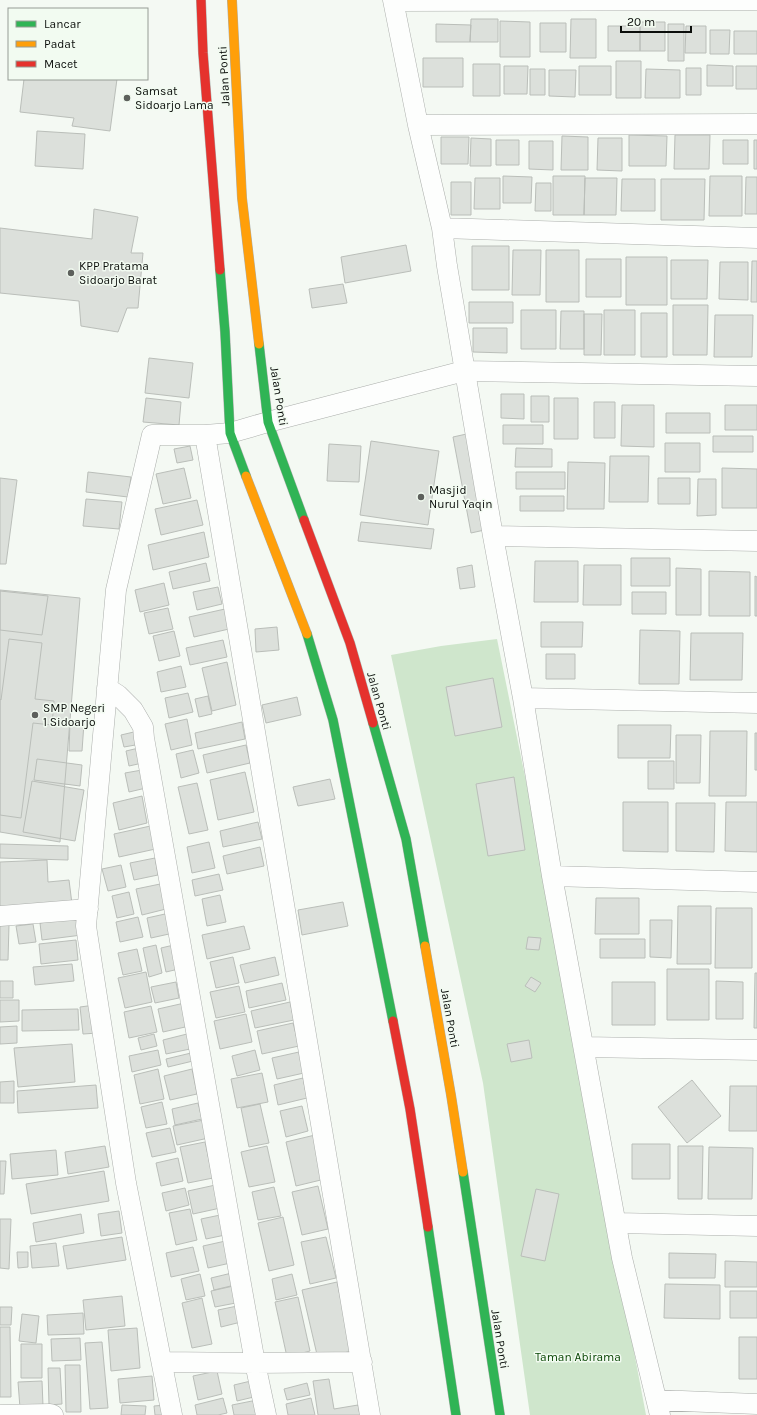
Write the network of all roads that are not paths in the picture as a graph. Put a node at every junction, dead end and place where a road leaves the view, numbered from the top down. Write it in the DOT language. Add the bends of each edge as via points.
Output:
graph roads {
  1 [pos="201,0"];
  2 [pos="232,0"];
  3 [pos="393,0"];
  4 [pos="757,0"];
  5 [pos="757,124"];
  6 [pos="418,125"];
  7 [pos="442,228"];
  8 [pos="757,238"];
  9 [pos="464,370"];
  10 [pos="757,376"];
  11 [pos="268,422"];
  12 [pos="230,433"];
  13 [pos="205,435"];
  14 [pos="493,536"];
  15 [pos="757,541"];
  16 [pos="107,688"];
  17 [pos="523,698"];
  18 [pos="757,703"];
  19 [pos="552,876"];
  20 [pos="757,882"];
  21 [pos="88,909"];
  22 [pos="0,916"];
  23 [pos="584,1047"];
  24 [pos="757,1050"];
  25 [pos="617,1224"];
  26 [pos="757,1226"];
  27 [pos="162,1362"];
  28 [pos="362,1362"];
  29 [pos="255,1363"];
  30 [pos="757,1404"];
  31 [pos="659,1407"];
  32 [pos="0,1414"];
  33 [pos="53,1415"];
  34 [pos="172,1415"];
  35 [pos="266,1415"];
  36 [pos="370,1415"];
  37 [pos="456,1415"];
  38 [pos="500,1415"];
  1 -- 12 [label="main road, Jalan Ponti"];
  2 -- 11 [label="main road, Jalan Ponti" via="242,198"];
  3 -- 4 [label="street"];
  3 -- 6 [label="street"];
  5 -- 6 [label="street"];
  6 -- 7 [label="street"];
  7 -- 8 [label="street"];
  7 -- 9 [label="street"];
  9 -- 10 [label="street"];
  9 -- 11 [label="street"];
  9 -- 14 [label="street"];
  11 -- 12 [label="street"];
  11 -- 38 [label="main road, Jalan Ponti" via="350,643 406,839 451,1095"];
  12 -- 13 [label="street"];
  12 -- 37 [label="main road, Jalan Ponti" via="307,635 333,720 410,1110"];
  13 -- 16 [label="street" via="152,435 116,590"];
  13 -- 28 [label="street"];
  14 -- 15 [label="street"];
  14 -- 17 [label="street"];
  16 -- 21 [label="street"];
  16 -- 29 [label="street" via="118,694 133,710 143,728"];
  17 -- 18 [label="street"];
  17 -- 19 [label="street"];
  19 -- 20 [label="street"];
  19 -- 23 [label="street"];
  21 -- 22 [label="street"];
  21 -- 27 [label="street" via="86,926 125,1175"];
  23 -- 24 [label="street"];
  23 -- 25 [label="street"];
  25 -- 26 [label="street"];
  25 -- 31 [label="street" via="622,1258"];
  27 -- 29 [label="street"];
  27 -- 34 [label="street"];
  28 -- 29 [label="street"];
  28 -- 36 [label="street"];
  29 -- 35 [label="street"];
  30 -- 31 [label="street"];
  32 -- 33 [label="street"];
}
